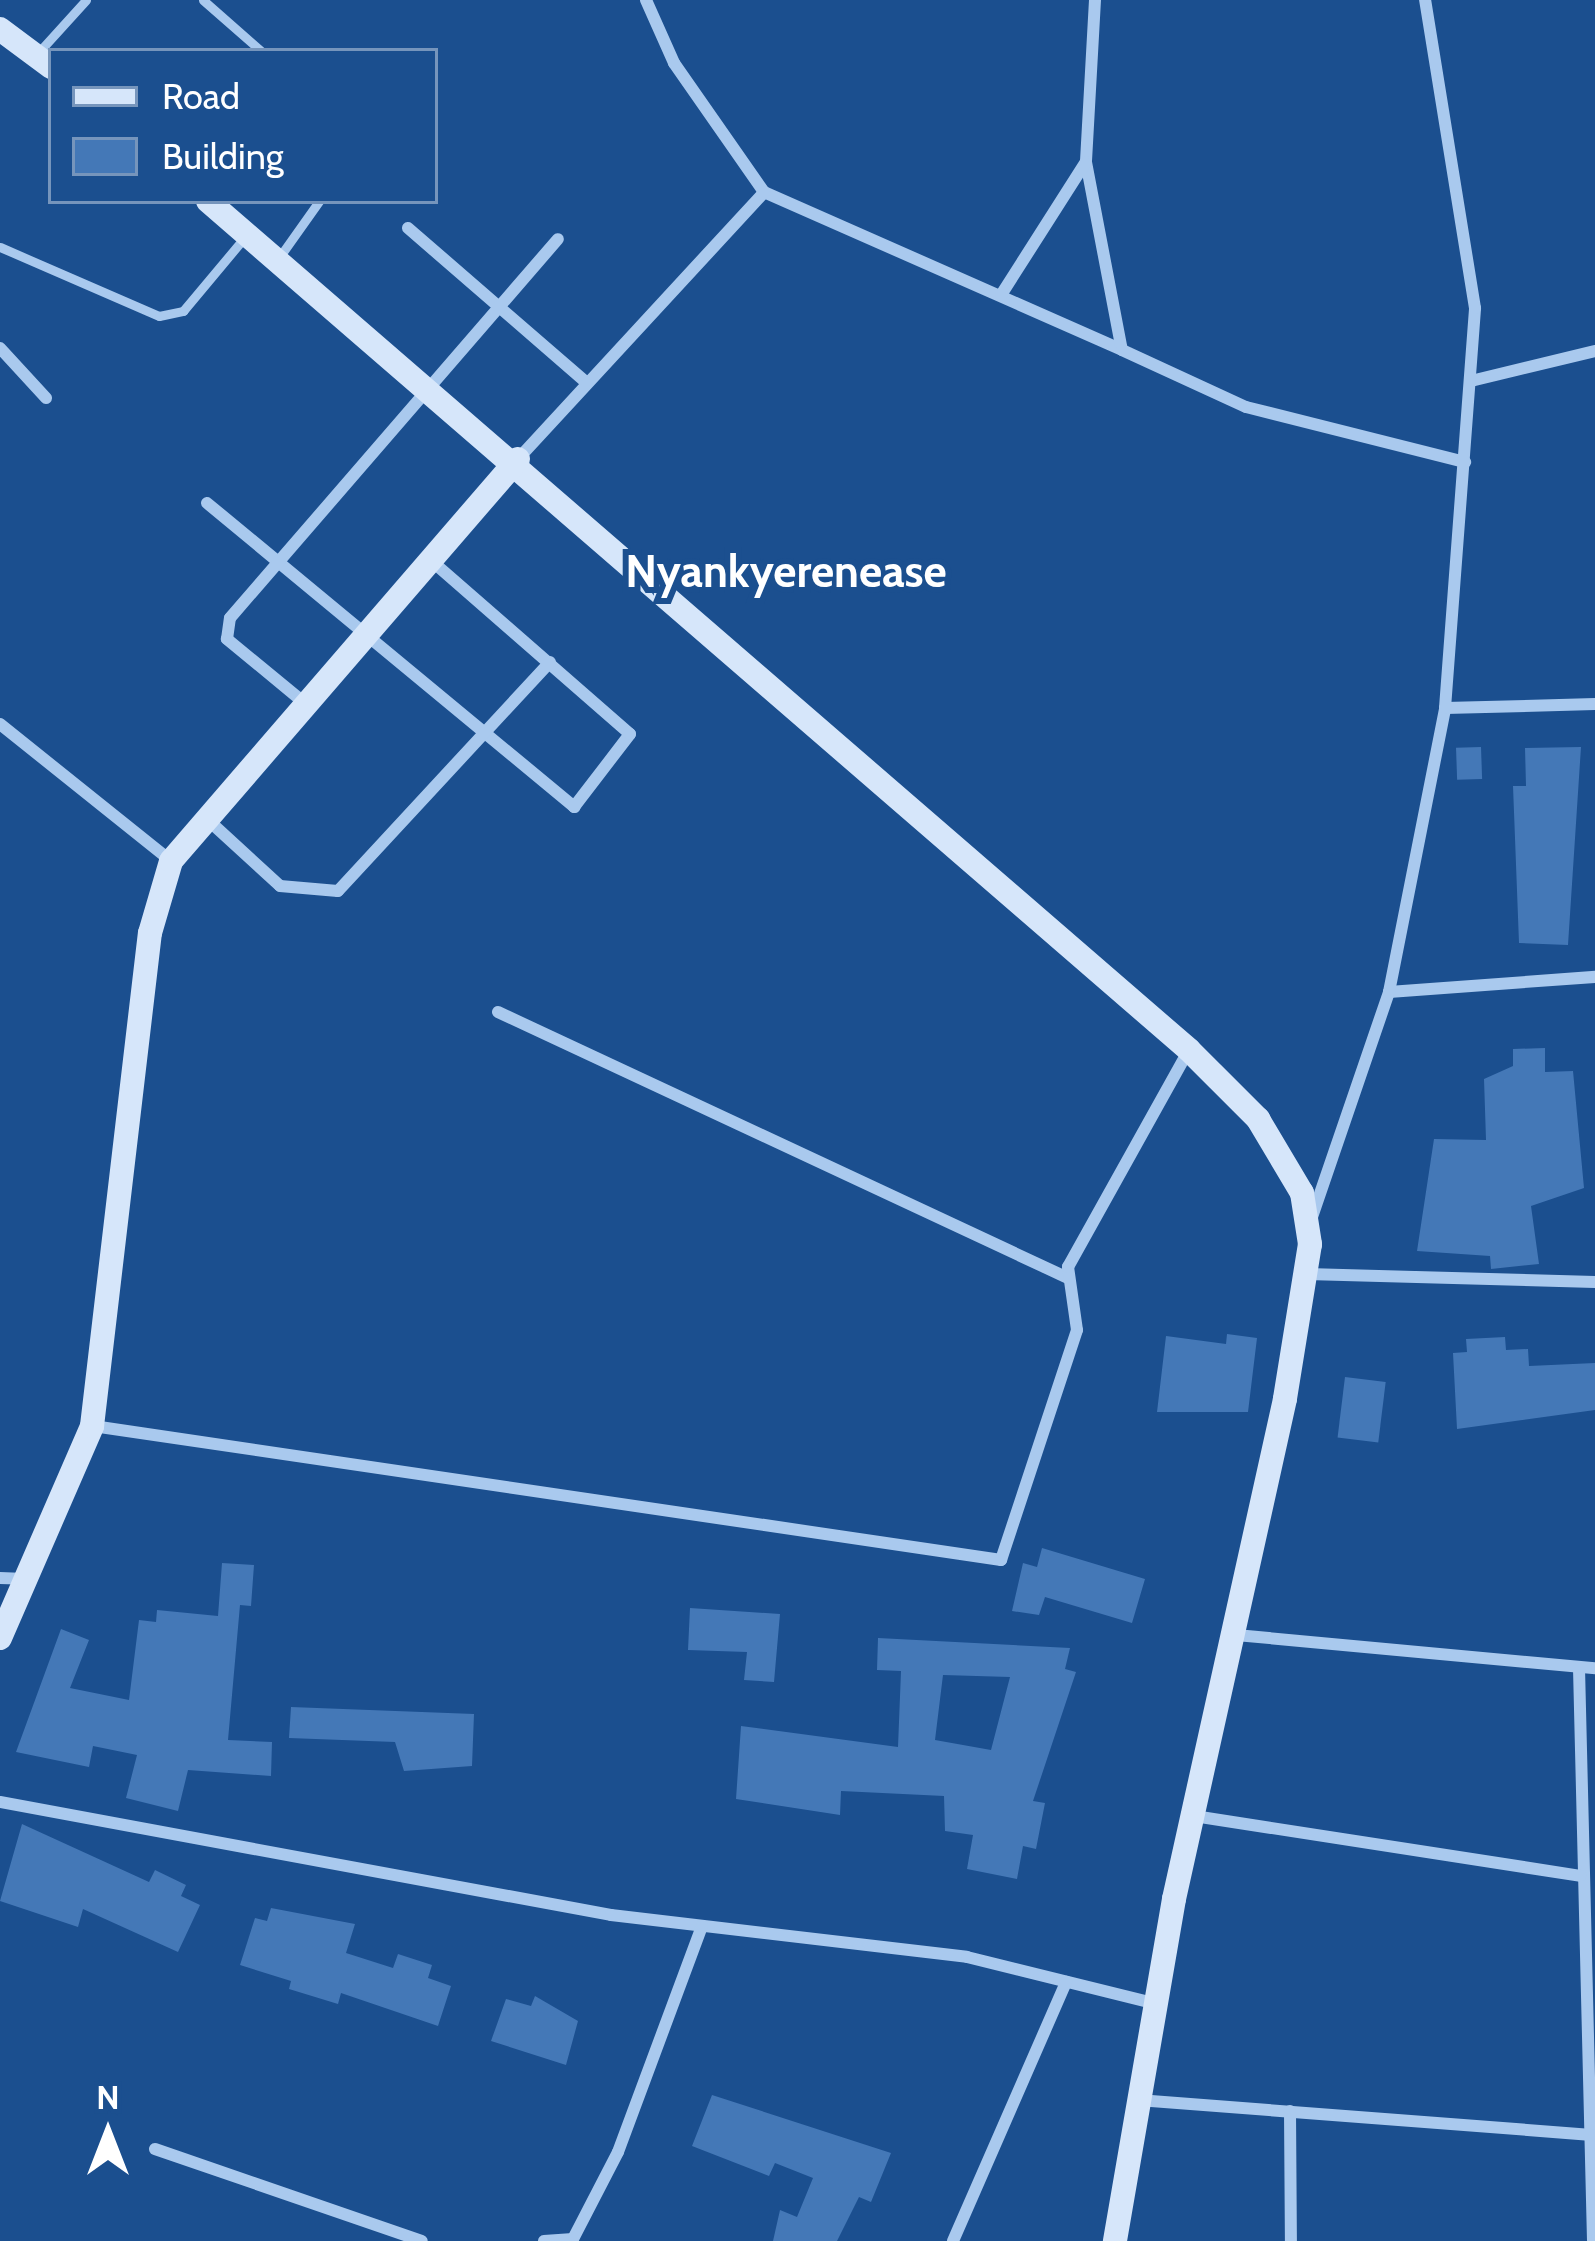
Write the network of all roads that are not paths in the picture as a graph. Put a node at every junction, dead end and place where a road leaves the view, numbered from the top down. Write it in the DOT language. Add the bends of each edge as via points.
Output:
graph roads {
  1 [pos="86,0"];
  2 [pos="203,0"];
  3 [pos="646,0"];
  4 [pos="1095,0"];
  5 [pos="1425,0"];
  6 [pos="3,36"];
  7 [pos="52,48"];
  8 [pos="258,48"];
  9 [pos="44,60"];
  10 [pos="1086,162"];
  11 [pos="764,192"];
  12 [pos="212,204"];
  13 [pos="318,204"];
  14 [pos="408,228"];
  15 [pos="248,234"];
  16 [pos="558,239"];
  17 [pos="0,247"];
  18 [pos="278,260"];
  19 [pos="1001,295"];
  20 [pos="498,306"];
  21 [pos="0,348"];
  22 [pos="1122,350"];
  23 [pos="1595,351"];
  24 [pos="1475,380"];
  25 [pos="586,382"];
  26 [pos="428,387"];
  27 [pos="46,398"];
  28 [pos="518,459"];
  29 [pos="1466,462"];
  30 [pos="207,503"];
  31 [pos="284,562"];
  32 [pos="436,565"];
  33 [pos="375,636"];
  34 [pos="550,662"];
  35 [pos="1595,704"];
  36 [pos="308,706"];
  37 [pos="1445,708"];
  38 [pos="0,724"];
  39 [pos="488,733"];
  40 [pos="207,819"];
  41 [pos="171,861"];
  42 [pos="1595,977"];
  43 [pos="1389,992"];
  44 [pos="498,1012"];
  45 [pos="1190,1050"];
  46 [pos="1311,1220"];
  47 [pos="1306,1274"];
  48 [pos="1068,1278"];
  49 [pos="1595,1282"];
  50 [pos="92,1426"];
  51 [pos="13,1579"];
  52 [pos="1236,1635"];
  53 [pos="0,1638"];
  54 [pos="1579,1668"];
  55 [pos="1595,1668"];
  56 [pos="0,1802"];
  57 [pos="1194,1816"];
  58 [pos="1580,1876"];
  59 [pos="702,1926"];
  60 [pos="1066,1982"];
  61 [pos="1153,2002"];
  62 [pos="1137,2100"];
  63 [pos="1290,2111"];
  64 [pos="1592,2134"];
  65 [pos="155,2149"];
  66 [pos="573,2240"];
  67 [pos="422,2241"];
  68 [pos="544,2241"];
  69 [pos="953,2241"];
  70 [pos="1115,2241"];
  71 [pos="1291,2241"];
  72 [pos="1593,2241"];
  1 -- 7 [label="lane"];
  2 -- 8 [label="lane"];
  3 -- 11 [label="street" via="674,63"];
  4 -- 10 [label="street"];
  5 -- 24 [label="street" via="1475,308"];
  6 -- 9 [label="street"];
  10 -- 19 [label="street"];
  10 -- 22 [label="street"];
  11 -- 19 [label="street" via="802,218"];
  11 -- 25 [label="street"];
  12 -- 15 [label="street"];
  13 -- 18 [label="lane"];
  14 -- 20 [label="street"];
  15 -- 17 [label="lane" via="183,311 159,316"];
  15 -- 18 [label="street"];
  16 -- 20 [label="street"];
  18 -- 26 [label="street"];
  19 -- 22 [label="street"];
  20 -- 25 [label="street"];
  20 -- 26 [label="street"];
  21 -- 27 [label="street"];
  22 -- 29 [label="street" via="1246,407"];
  23 -- 24 [label="street"];
  24 -- 29 [label="street"];
  25 -- 28 [label="street"];
  26 -- 28 [label="street"];
  26 -- 31 [label="street"];
  28 -- 32 [label="street"];
  28 -- 45 [label="street"];
  29 -- 37 [label="street"];
  30 -- 31 [label="street"];
  31 -- 33 [label="street"];
  31 -- 36 [label="street" via="224,629"];
  32 -- 33 [label="street"];
  32 -- 34 [label="street"];
  33 -- 36 [label="street"];
  33 -- 39 [label="street"];
  34 -- 39 [label="street"];
  34 -- 39 [label="street" via="623,724 628,748 574,807"];
  35 -- 37 [label="street"];
  36 -- 40 [label="street"];
  37 -- 43 [label="street"];
  38 -- 41 [label="street"];
  39 -- 40 [label="street" via="338,891 280,886"];
  40 -- 41 [label="street"];
  41 -- 50 [label="street" via="150,933"];
  42 -- 43 [label="street"];
  43 -- 46 [label="street"];
  44 -- 48 [label="street"];
  45 -- 46 [label="street" via="1279,1145"];
  45 -- 48 [label="street" via="1090,1213"];
  46 -- 47 [label="street"];
  47 -- 49 [label="street"];
  47 -- 52 [label="street"];
  48 -- 50 [label="street" via="1078,1330 1049,1428 1000,1560 974,1564"];
  50 -- 51 [label="street"];
  51 -- 53 [label="street"];
  52 -- 54 [label="street"];
  52 -- 57 [label="street"];
  54 -- 55 [label="street"];
  54 -- 58 [label="street"];
  56 -- 59 [label="street"];
  57 -- 58 [label="street"];
  57 -- 61 [label="street"];
  58 -- 64 [label="street"];
  59 -- 60 [label="street" via="843,1935"];
  59 -- 66 [label="street"];
  60 -- 61 [label="street"];
  60 -- 69 [label="street"];
  61 -- 62 [label="street"];
  62 -- 63 [label="street"];
  62 -- 70 [label="street"];
  63 -- 64 [label="street"];
  63 -- 71 [label="street"];
  64 -- 72 [label="street"];
  65 -- 67 [label="street"];
  66 -- 68 [label="street"];
}
